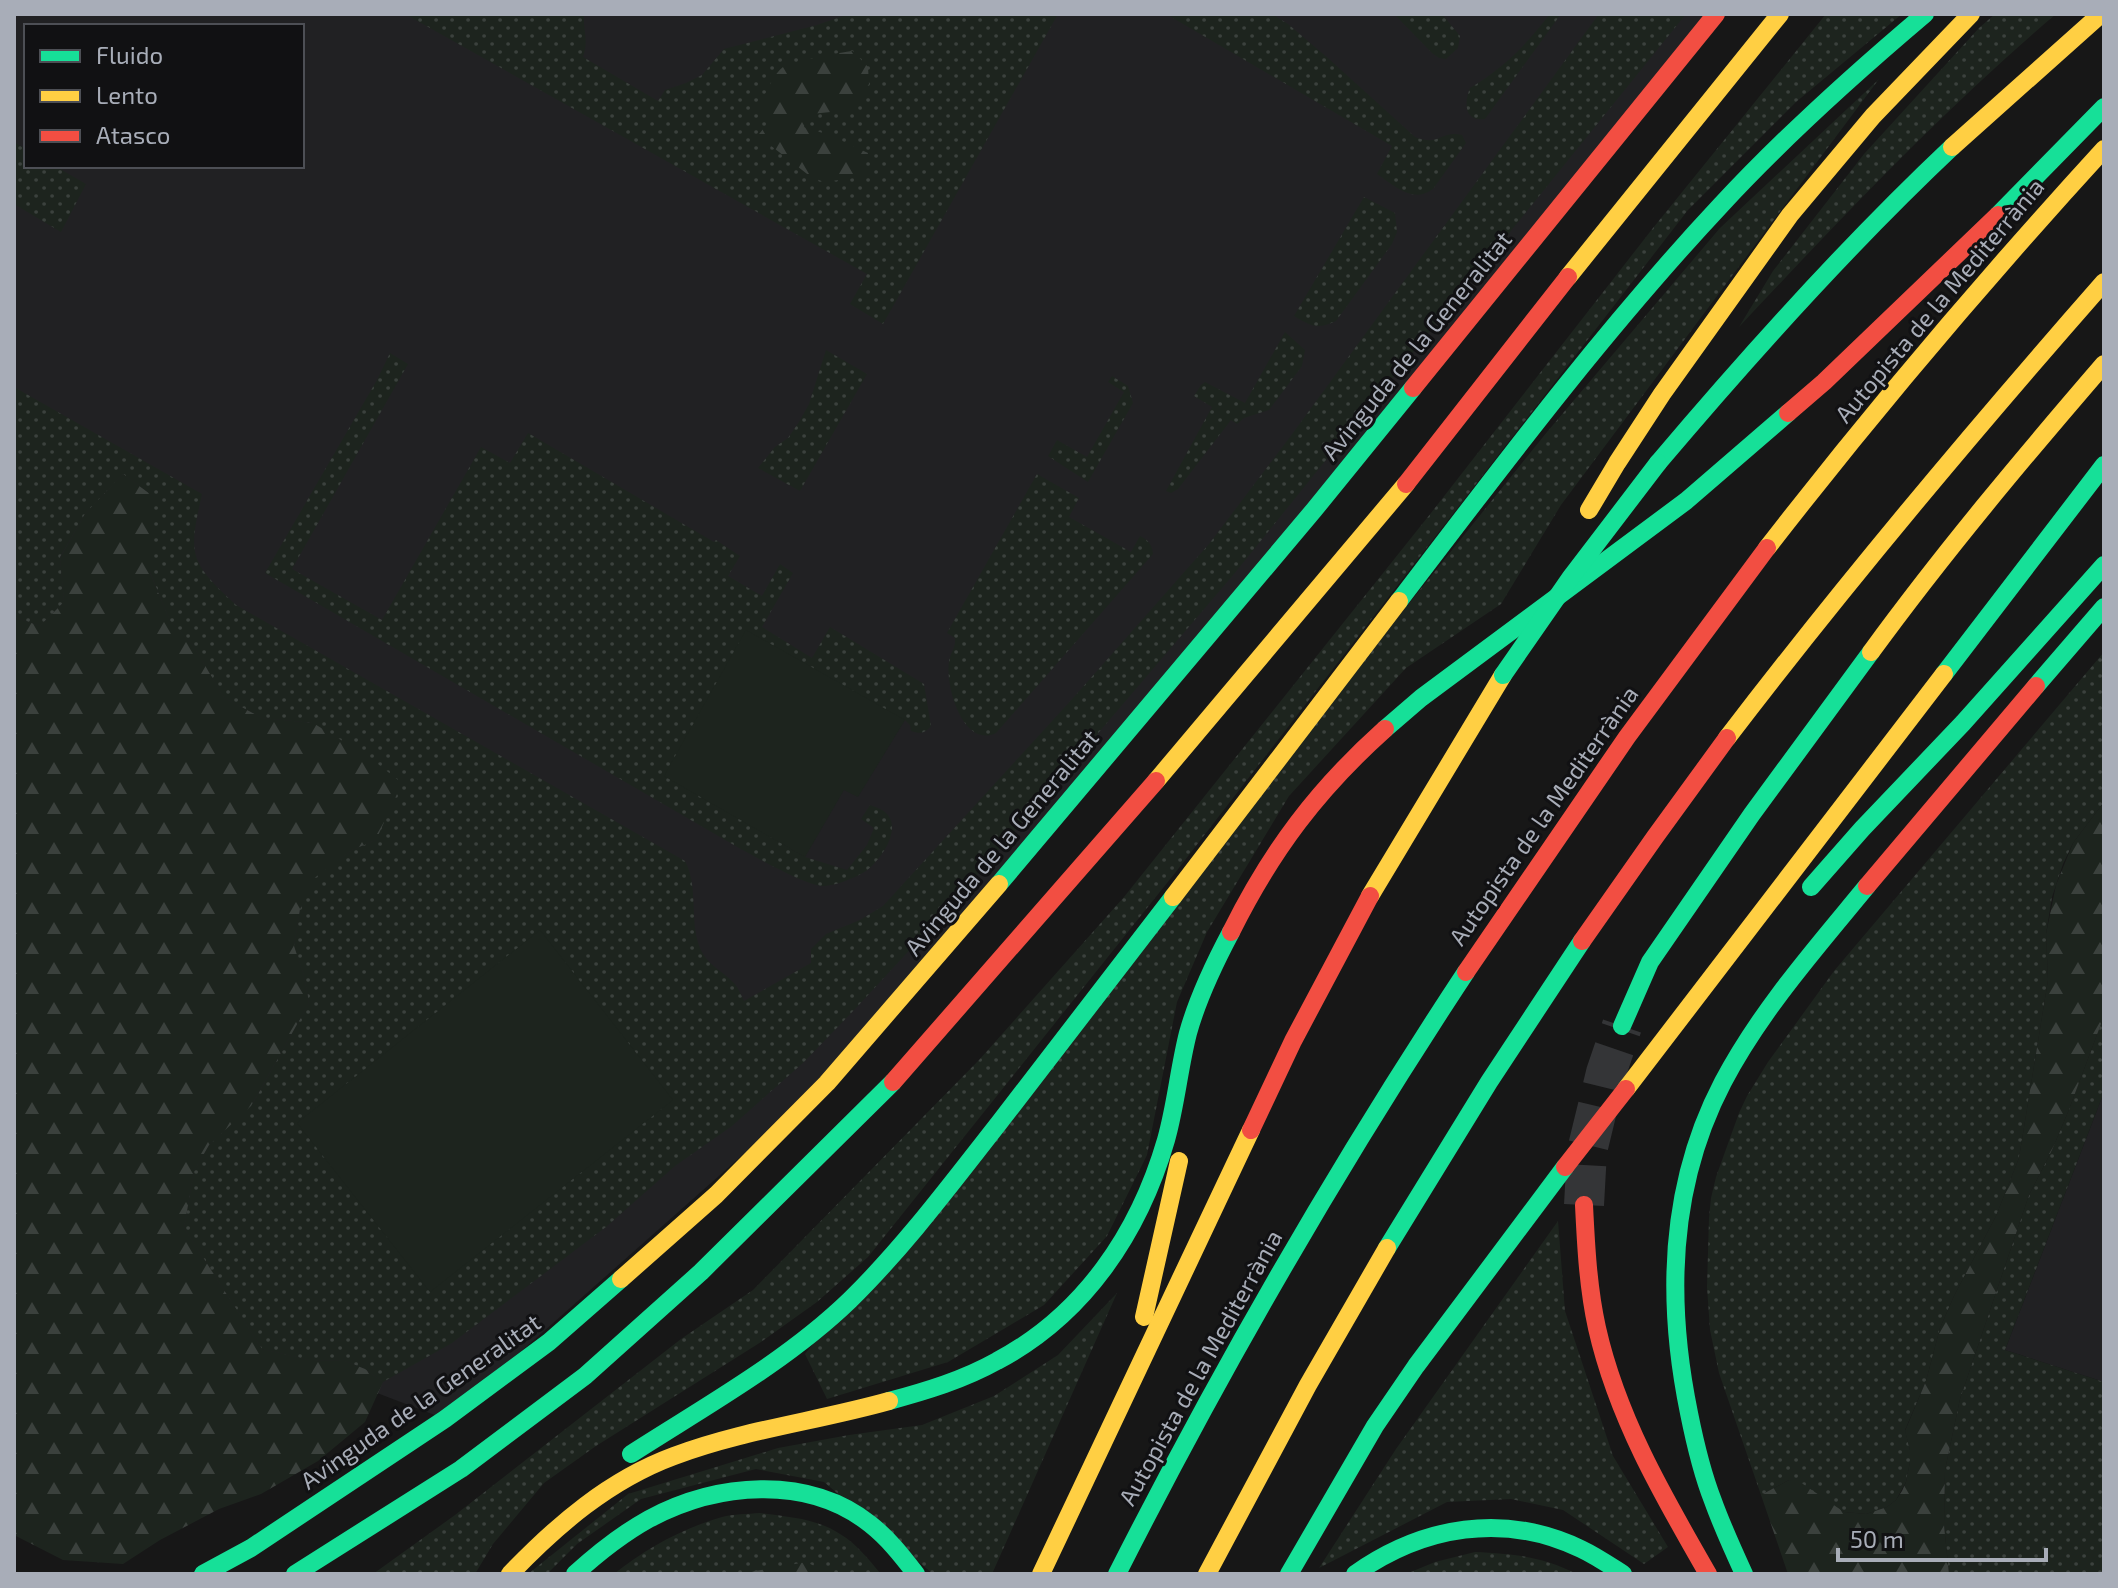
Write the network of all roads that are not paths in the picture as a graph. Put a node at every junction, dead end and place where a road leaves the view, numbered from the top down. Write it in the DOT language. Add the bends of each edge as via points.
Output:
graph roads {
  1 [pos="1716,14"];
  2 [pos="1780,14"];
  3 [pos="1925,14"];
  4 [pos="1971,14"];
  5 [pos="2101,14"];
  6 [pos="2104,107"];
  7 [pos="2104,149"];
  8 [pos="2104,282"];
  9 [pos="2104,364"];
  10 [pos="2104,465"];
  11 [pos="1585,516"];
  12 [pos="1562,558"];
  13 [pos="2104,565"];
  14 [pos="2104,607"];
  15 [pos="1503,675"];
  16 [pos="1801,898"];
  17 [pos="1237,920"];
  18 [pos="1770,932"];
  19 [pos="1622,1026"];
  20 [pos="1639,1071"];
  21 [pos="1584,1205"];
  22 [pos="1134,1374"];
  23 [pos="614,1464"];
  24 [pos="592,1479"];
  25 [pos="203,1574"];
  26 [pos="295,1574"];
  27 [pos="498,1574"];
  28 [pos="510,1574"];
  29 [pos="575,1574"];
  30 [pos="916,1574"];
  31 [pos="1041,1574"];
  32 [pos="1117,1574"];
  33 [pos="1207,1574"];
  34 [pos="1289,1574"];
  35 [pos="1355,1574"];
  36 [pos="1623,1574"];
  37 [pos="1708,1574"];
  38 [pos="1744,1574"];
  1 -- 25 [label="main road, Avinguda de la Generalitat" via="1294,534 948,944 772,1140 538,1351 251,1548"];
  2 -- 26 [label="main road" via="1380,516 890,1086 701,1272 585,1376 461,1469"];
  3 -- 23 [label="main road" via="1757,168 1606,336 896,1252 795,1346"];
  4 -- 11 [label="main road" via="1808,192 1688,357"];
  5 -- 15 [label="main road, bridge" via="1947,152 1769,334 1658,463"];
  6 -- 17 [label="main road" via="1824,382 1686,501 1421,698 1344,766 1280,846"];
  7 -- 32 [label="main road, Autopista de la Mediterrània" via="1941,332 1808,495 1637,720 1401,1069 1328,1188"];
  8 -- 33 [label="main road" via="1975,429 1785,661 1595,922 1410,1210"];
  9 -- 19 [label="main road" via="1924,580 1761,801 1650,962"];
  10 -- 20 [label="main road"];
  12 -- 15 [label="main road, bridge"];
  13 -- 16 [label="main road"];
  14 -- 38 [label="main road" via="1773,1003 1722,1084 1703,1129 1678,1216 1674,1310 1699,1455"];
  15 -- 22 [label="main road" via="1334,961"];
  17 -- 22 [label="main road" via="1197,1055"];
  17 -- 28 [label="main road" via="1194,1012 1166,1139 1146,1196 1116,1252 1064,1315 1019,1348 958,1380 661,1461 566,1518"];
  18 -- 20 [label="main road"];
  20 -- 34 [label="main road, bridge" via="1416,1366"];
  21 -- 37 [label="main road" via="1589,1282 1609,1374 1645,1462"];
  22 -- 31 [label="main road"];
  24 -- 27 [label="main road" via="533,1528"];
  29 -- 30 [label="main road" via="625,1533 677,1506 729,1491 771,1488 812,1494 847,1508 883,1534"];
  35 -- 36 [label="main road" via="1414,1541 1483,1527 1542,1534"];
}
